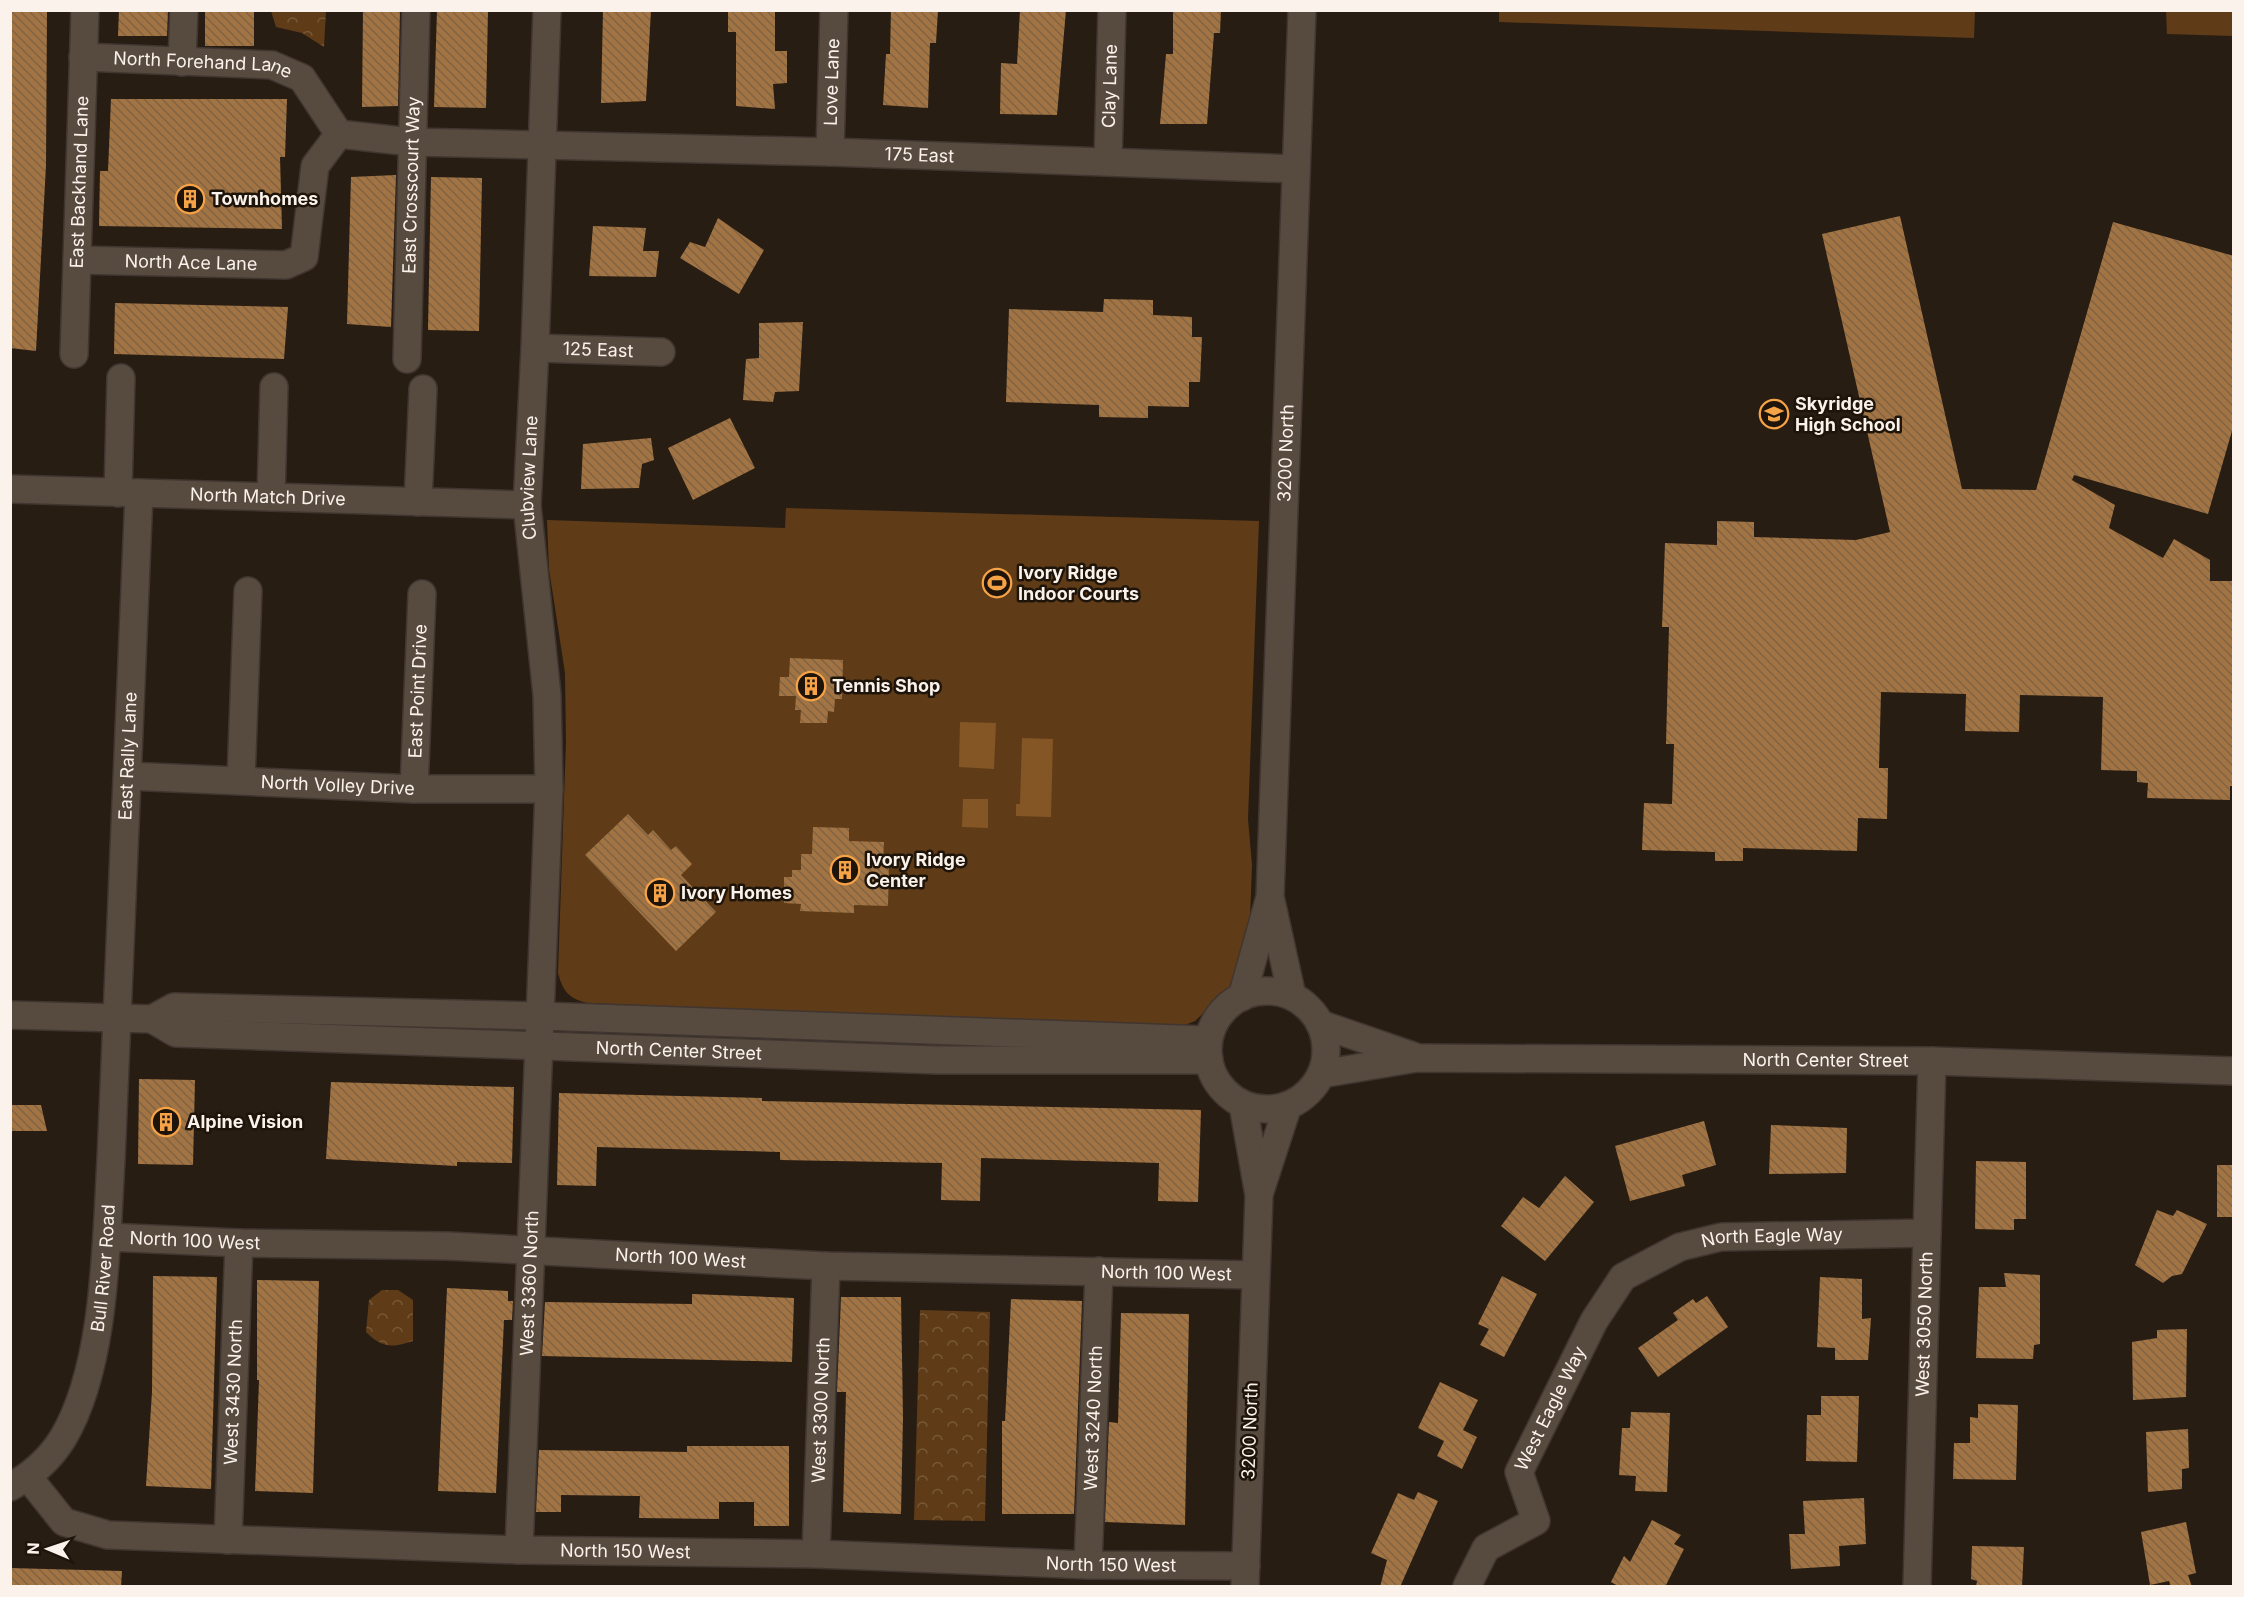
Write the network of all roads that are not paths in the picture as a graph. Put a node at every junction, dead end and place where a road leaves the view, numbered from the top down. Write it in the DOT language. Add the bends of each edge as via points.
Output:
graph roads {
  1 [pos="85,10"];
  2 [pos="184,10"];
  3 [pos="416,10"];
  4 [pos="547,10"];
  5 [pos="834,10"];
  6 [pos="1112,10"];
  7 [pos="1302,10"];
  8 [pos="83,57"];
  9 [pos="182,62"];
  10 [pos="339,134"];
  11 [pos="411,142"];
  12 [pos="543,146"];
  13 [pos="830,152"];
  14 [pos="1108,161"];
  15 [pos="1296,168"];
  16 [pos="77,260"];
  17 [pos="536,348"];
  18 [pos="661,352"];
  19 [pos="74,354"];
  20 [pos="407,359"];
  21 [pos="121,378"];
  22 [pos="274,387"];
  23 [pos="423,388"];
  24 [pos="10,489"];
  25 [pos="129,493"];
  26 [pos="271,497"];
  27 [pos="418,502"];
  28 [pos="527,506"];
  29 [pos="248,591"];
  30 [pos="422,594"];
  31 [pos="128,776"];
  32 [pos="241,780"];
  33 [pos="414,789"];
  34 [pos="549,789"];
  35 [pos="1270,897"];
  36 [pos="1292,996"];
  37 [pos="1242,997"];
  38 [pos="10,1015"];
  39 [pos="540,1016"];
  40 [pos="117,1018"];
  41 [pos="152,1019"];
  42 [pos="1320,1024"];
  43 [pos="538,1045"];
  44 [pos="1208,1050"];
  45 [pos="1417,1058"];
  46 [pos="1932,1061"];
  47 [pos="2234,1071"];
  48 [pos="1321,1074"];
  49 [pos="1288,1104"];
  50 [pos="1244,1105"];
  51 [pos="1259,1195"];
  52 [pos="1927,1233"];
  53 [pos="107,1237"];
  54 [pos="239,1243"];
  55 [pos="532,1251"];
  56 [pos="826,1266"];
  57 [pos="1099,1271"];
  58 [pos="1255,1275"];
  59 [pos="1623,1277"];
  60 [pos="19,1482"];
  61 [pos="228,1540"];
  62 [pos="519,1550"];
  63 [pos="816,1554"];
  64 [pos="1088,1565"];
  65 [pos="1245,1576"];
  66 [pos="1467,1587"];
  67 [pos="1917,1587"];
  1 -- 8 [label="street, East Backhand Lane"];
  2 -- 9 [label="street"];
  3 -- 11 [label="street, East Crosscourt Way"];
  4 -- 12 [label="street, Clubview Lane"];
  5 -- 13 [label="street, Love Lane"];
  6 -- 14 [label="street, Clay Lane"];
  7 -- 15 [label="street, 3200 North"];
  8 -- 9 [label="street, North Forehand Lane"];
  8 -- 16 [label="street, East Backhand Lane"];
  9 -- 10 [label="street, North Forehand Lane" via="272,65 302,78"];
  10 -- 11 [label="street"];
  10 -- 16 [label="street, North Ace Lane" via="315,166 304,257 286,265"];
  11 -- 12 [label="street"];
  11 -- 20 [label="street, East Crosscourt Way"];
  12 -- 13 [label="street, 175 East"];
  12 -- 17 [label="street, Clubview Lane"];
  13 -- 14 [label="street, 175 East"];
  14 -- 15 [label="street, 175 East"];
  15 -- 35 [label="street, 3200 North"];
  16 -- 19 [label="street, East Backhand Lane"];
  17 -- 18 [label="street, 125 East"];
  17 -- 28 [label="street, Clubview Lane"];
  21 -- 25 [label="street, East Rally Lane"];
  22 -- 26 [label="street"];
  23 -- 27 [label="street"];
  24 -- 25 [label="street, North Match Drive"];
  25 -- 26 [label="street, North Match Drive"];
  25 -- 31 [label="street, East Rally Lane"];
  26 -- 27 [label="street, North Match Drive"];
  27 -- 28 [label="street, North Match Drive"];
  28 -- 34 [label="street, Clubview Lane" via="547,695"];
  29 -- 32 [label="street"];
  30 -- 33 [label="street, East Point Drive"];
  31 -- 32 [label="street, North Volley Drive"];
  31 -- 40 [label="street, East Rally Lane"];
  32 -- 33 [label="street, North Volley Drive"];
  33 -- 34 [label="street, North Volley Drive"];
  34 -- 39 [label="street, Clubview Lane"];
  35 -- 36 [label="street"];
  35 -- 37 [label="street"];
  36 -- 37 [label="street" via="1268,990"];
  36 -- 42 [label="street"];
  37 -- 44 [label="street" via="1228,1005 1215,1021"];
  38 -- 40 [label="street, North Center Street"];
  39 -- 41 [label="street, North Center Street" via="174,1007"];
  39 -- 43 [label="street, West 3360 North"];
  39 -- 44 [label="street, North Center Street"];
  40 -- 41 [label="street, North Center Street"];
  40 -- 53 [label="street, Bull River Road"];
  41 -- 43 [label="street, North Center Street" via="176,1033"];
  42 -- 45 [label="street"];
  42 -- 48 [label="street" via="1328,1052"];
  43 -- 44 [label="street, North Center Street" via="937,1060"];
  43 -- 55 [label="street, West 3360 North"];
  44 -- 50 [label="street" via="1215,1080"];
  45 -- 46 [label="street, North Center Street"];
  45 -- 48 [label="street"];
  46 -- 47 [label="street, North Center Street"];
  46 -- 52 [label="street, West 3050 North"];
  48 -- 49 [label="street" via="1309,1091"];
  49 -- 50 [label="street" via="1269,1111"];
  49 -- 51 [label="street"];
  50 -- 51 [label="street"];
  51 -- 58 [label="street, 3200 North"];
  52 -- 59 [label="street, North Eagle Way" via="1721,1237 1680,1247"];
  52 -- 67 [label="street, West 3050 North"];
  53 -- 54 [label="street, North 100 West"];
  53 -- 60 [label="street, Bull River Road" via="92,1360 79,1404 63,1438 44,1463"];
  54 -- 55 [label="street, North 100 West"];
  54 -- 61 [label="street, West 3430 North"];
  55 -- 56 [label="street, North 100 West"];
  55 -- 62 [label="street, West 3360 North"];
  56 -- 57 [label="street, North 100 West"];
  56 -- 63 [label="street, West 3300 North"];
  57 -- 58 [label="street, North 100 West"];
  57 -- 64 [label="street, West 3240 North"];
  58 -- 65 [label="street, 3200 North"];
  59 -- 66 [label="street, West Eagle Way" via="1594,1321 1519,1472 1536,1521 1486,1548"];
  60 -- 61 [label="street, North 150 West" via="64,1522 108,1536"];
  61 -- 62 [label="street, North 150 West"];
  62 -- 63 [label="street, North 150 West"];
  63 -- 64 [label="street, North 150 West"];
  64 -- 65 [label="street, North 150 West"];
}
